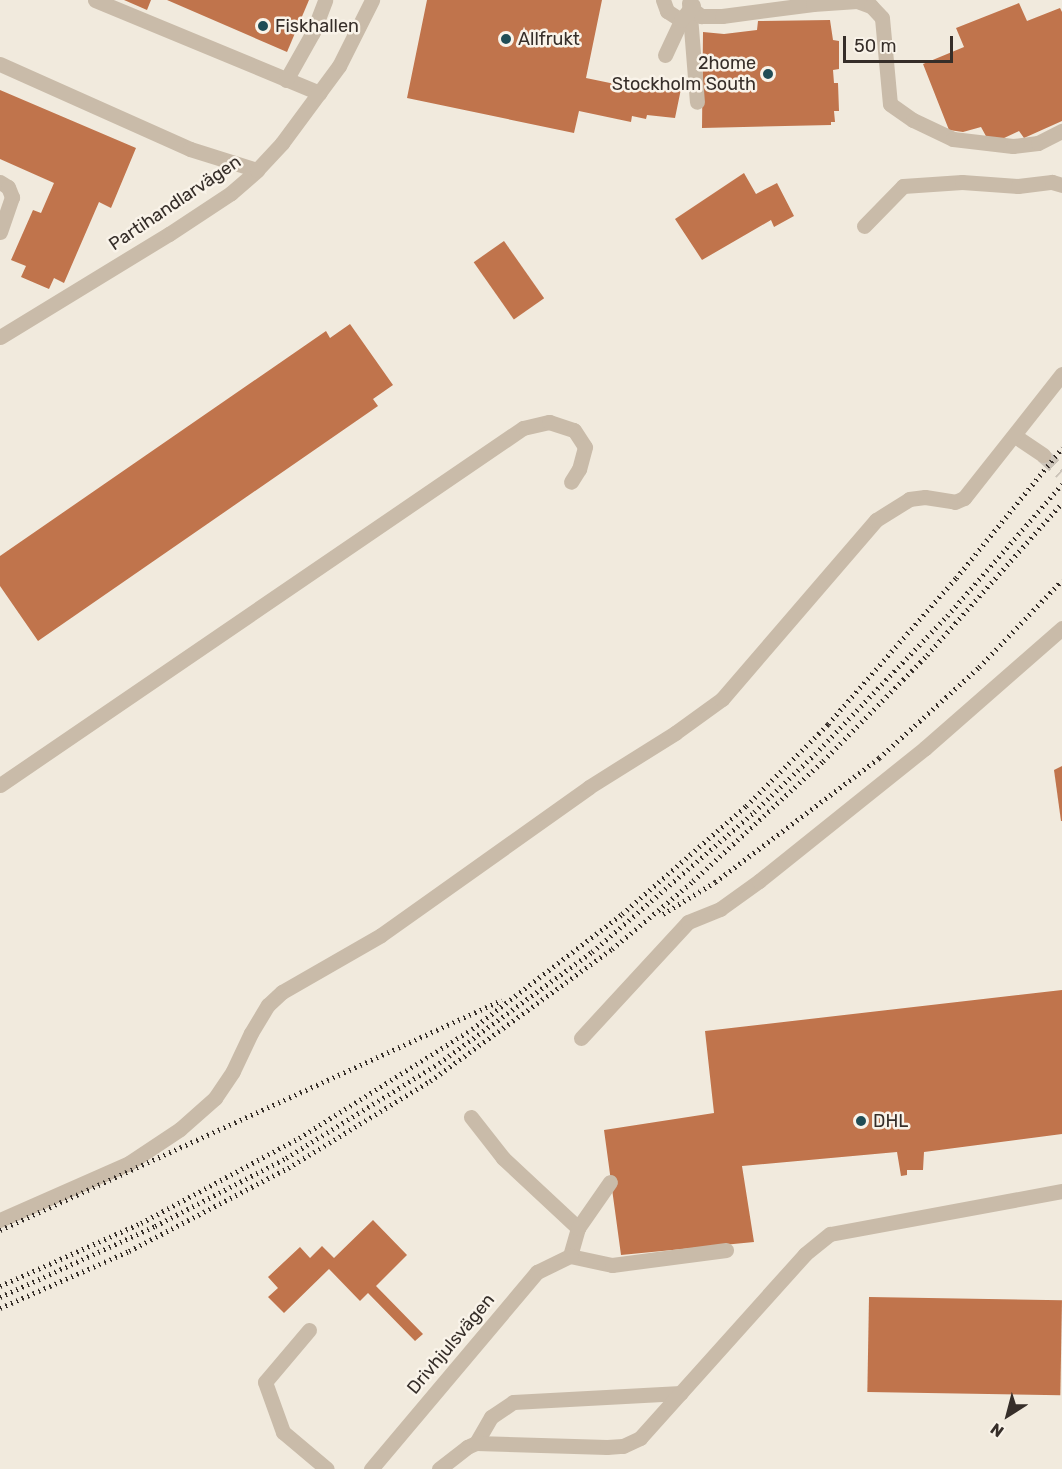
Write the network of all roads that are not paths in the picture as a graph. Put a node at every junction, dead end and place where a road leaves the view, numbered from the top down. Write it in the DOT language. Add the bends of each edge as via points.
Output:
graph roads {
  1 [pos="95,0"];
  2 [pos="325,0"];
  3 [pos="372,0"];
  4 [pos="663,0"];
  5 [pos="689,7"];
  6 [pos="665,55"];
  7 [pos="0,64"];
  8 [pos="286,80"];
  9 [pos="319,93"];
  10 [pos="697,102"];
  11 [pos="1062,131"];
  12 [pos="257,170"];
  13 [pos="0,182"];
  14 [pos="1062,185"];
  15 [pos="864,226"];
  16 [pos="0,232"];
  17 [pos="1,335"];
  18 [pos="1062,374"];
  19 [pos="1015,436"];
  20 [pos="1043,455"];
  21 [pos="571,482"];
  22 [pos="1062,628"];
  23 [pos="0,785"];
  24 [pos="581,1038"];
  25 [pos="471,1117"];
  26 [pos="610,1182"];
  27 [pos="1062,1191"];
  28 [pos="0,1220"];
  29 [pos="578,1228"];
  30 [pos="726,1250"];
  31 [pos="570,1257"];
  32 [pos="309,1330"];
  33 [pos="681,1393"];
  34 [pos="476,1443"];
  35 [pos="327,1469"];
  36 [pos="371,1469"];
  37 [pos="439,1469"];
  1 -- 8 [label="street"];
  2 -- 8 [label="street" via="313,32"];
  3 -- 9 [label="street, Partihandlarvägen" via="339,66"];
  4 -- 5 [label="street" via="667,11"];
  5 -- 6 [label="street"];
  5 -- 10 [label="street"];
  5 -- 11 [label="street" via="701,16 857,1 871,6 882,18 890,104 913,120 953,139 1013,146 1038,143"];
  7 -- 12 [label="street" via="190,149"];
  8 -- 9 [label="street"];
  9 -- 12 [label="street, Partihandlarvägen"];
  12 -- 17 [label="street, Partihandlarvägen" via="231,193 170,234"];
  13 -- 16 [label="street" via="8,187 12,197"];
  14 -- 15 [label="street" via="962,182 903,186"];
  18 -- 19 [label="street"];
  19 -- 20 [label="street"];
  19 -- 28 [label="street" via="964,498 909,499 876,520 722,699 589,787 381,935 282,992 268,1005 215,1098 180,1129 129,1163"];
  21 -- 23 [label="street" via="585,447 574,430 549,422 523,428"];
  22 -- 24 [label="street" via="925,748 759,881 720,909 688,922"];
  25 -- 29 [label="street" via="503,1158"];
  26 -- 29 [label="street"];
  27 -- 33 [label="street" via="830,1234 805,1254"];
  29 -- 31 [label="street"];
  30 -- 31 [label="street" via="612,1264"];
  31 -- 36 [label="street, Drivhjulsvägen" via="537,1272"];
  32 -- 35 [label="street" via="265,1382 283,1432"];
  33 -- 34 [label="street" via="513,1402 492,1418"];
  33 -- 34 [label="street" via="640,1438 623,1446"];
  34 -- 37 [label="street"];
}
